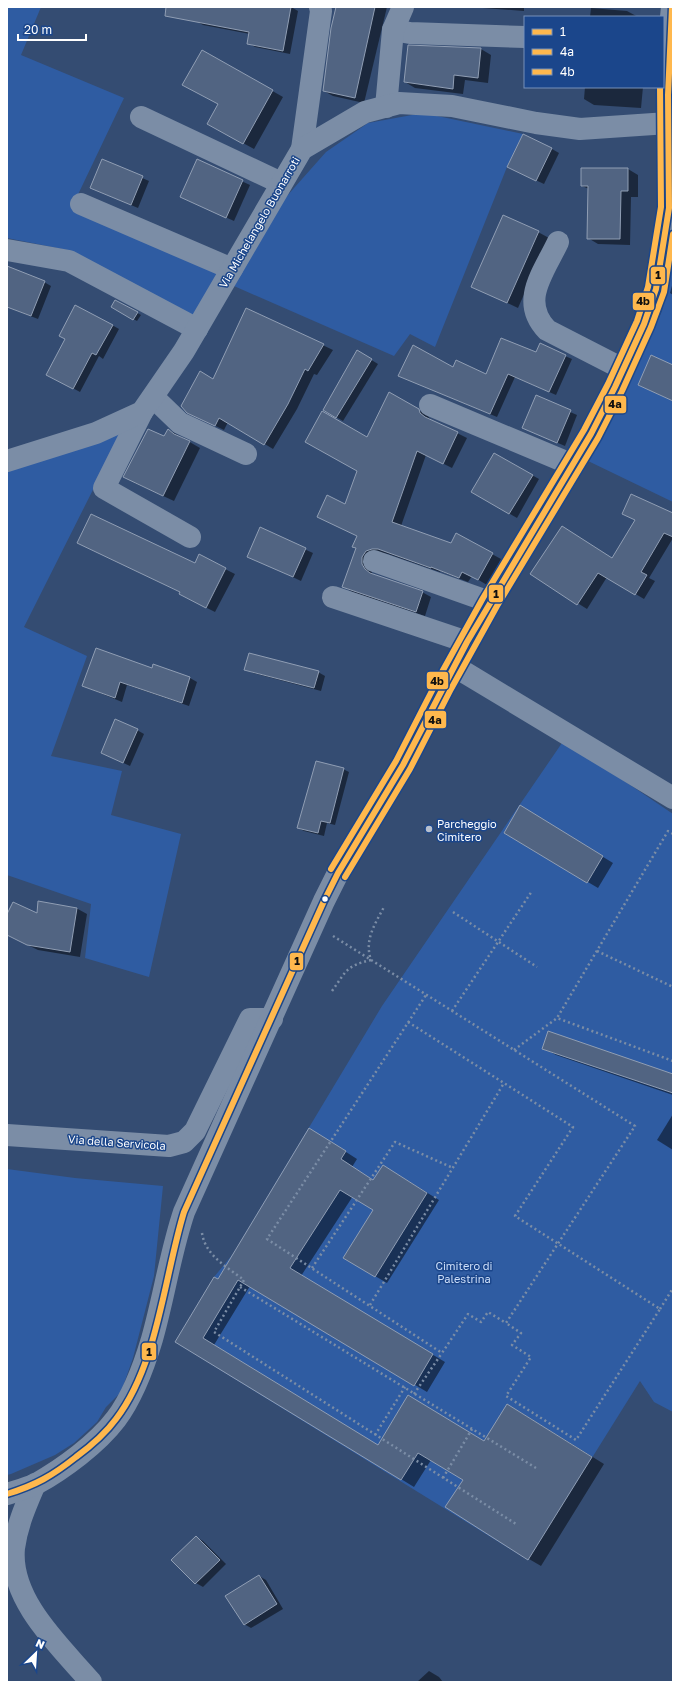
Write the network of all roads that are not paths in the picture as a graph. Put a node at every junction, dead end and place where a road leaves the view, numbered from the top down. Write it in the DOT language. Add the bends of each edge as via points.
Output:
graph roads {
  1 [pos="320,7"];
  2 [pos="403,7"];
  3 [pos="672,7"];
  4 [pos="393,30"];
  5 [pos="524,37"];
  6 [pos="386,107"];
  7 [pos="141,117"];
  8 [pos="668,123"];
  9 [pos="302,149"];
  10 [pos="281,183"];
  11 [pos="671,186"];
  12 [pos="81,204"];
  13 [pos="558,242"];
  14 [pos="7,250"];
  15 [pos="232,270"];
  16 [pos="197,329"];
  17 [pos="623,370"];
  18 [pos="148,404"];
  19 [pos="430,405"];
  20 [pos="246,454"];
  21 [pos="7,461"];
  22 [pos="573,466"];
  23 [pos="190,537"];
  24 [pos="374,562"];
  25 [pos="333,597"];
  26 [pos="490,602"];
  27 [pos="467,642"];
  28 [pos="454,666"];
  29 [pos="673,798"];
  30 [pos="272,1019"];
  31 [pos="7,1135"];
  32 [pos="35,1484"];
  33 [pos="7,1494"];
  34 [pos="91,1682"];
  1 -- 9 [label="street"];
  2 -- 4 [label="street"];
  3 -- 8 [label="street"];
  4 -- 5 [label="street" via="410,33"];
  4 -- 6 [label="street"];
  6 -- 8 [label="street, Via Michelangelo Buonarroti" via="399,103 452,106 580,129"];
  6 -- 9 [label="street, Via Michelangelo Buonarroti" via="365,112"];
  7 -- 10 [label="street"];
  8 -- 11 [label="street"];
  9 -- 10 [label="street, Via Michelangelo Buonarroti"];
  10 -- 15 [label="street, Via Michelangelo Buonarroti"];
  11 -- 17 [label="street" via="653,300"];
  12 -- 15 [label="street"];
  13 -- 17 [label="street" via="534,296 535,314 547,330"];
  14 -- 16 [label="street" via="69,261"];
  15 -- 16 [label="street, Via Michelangelo Buonarroti"];
  16 -- 18 [label="street, Via Michelangelo Buonarroti"];
  17 -- 22 [label="street" via="600,419"];
  18 -- 20 [label="street" via="180,423"];
  18 -- 21 [label="street" via="96,433"];
  18 -- 23 [label="street, Via Michelangelo Buonarroti" via="104,488"];
  19 -- 22 [label="street"];
  22 -- 26 [label="street"];
  24 -- 26 [label="street"];
  25 -- 27 [label="street"];
  26 -- 27 [label="street"];
  27 -- 28 [label="street"];
  28 -- 29 [label="street"];
  28 -- 30 [label="street" via="403,765 338,872"];
  30 -- 31 [label="street, Via della Servicola" via="250,1019 195,1130 184,1142 169,1146"];
  30 -- 32 [label="street" via="184,1212 171,1255 152,1340 127,1402 115,1420 85,1451"];
  32 -- 33 [label="street"];
  32 -- 34 [label="street" via="17,1533 15,1566 35,1616"];
}
